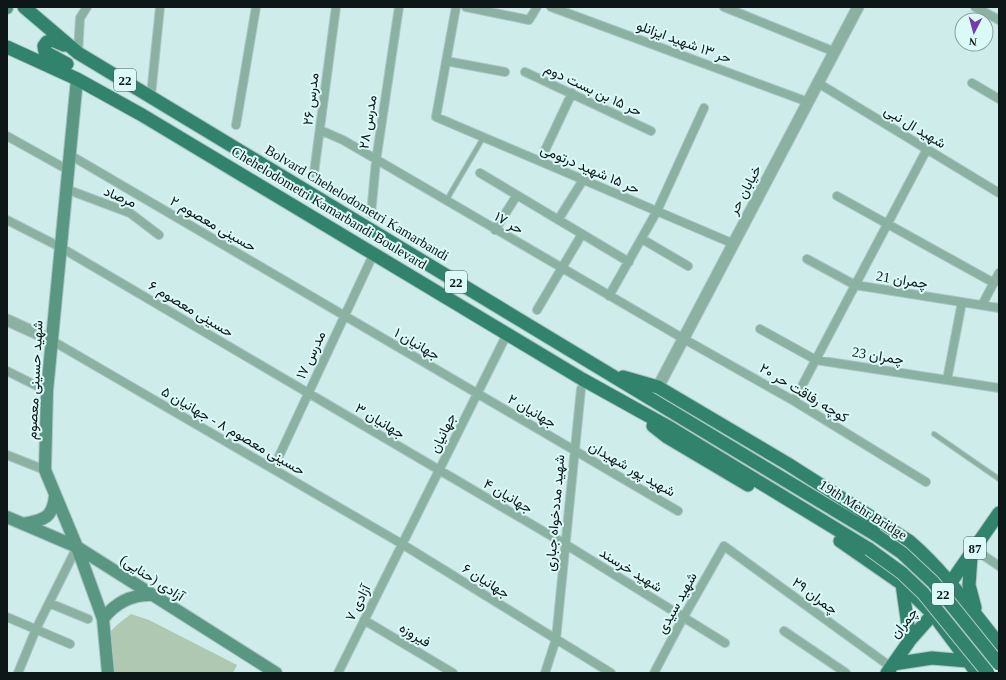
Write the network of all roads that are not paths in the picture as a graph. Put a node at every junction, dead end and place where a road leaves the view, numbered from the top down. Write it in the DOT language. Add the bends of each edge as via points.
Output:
graph roads {
  1 [pos="24,7"];
  2 [pos="87,7"];
  3 [pos="160,7"];
  4 [pos="256,7"];
  5 [pos="336,7"];
  6 [pos="399,7"];
  7 [pos="456,7"];
  8 [pos="466,7"];
  9 [pos="537,7"];
  10 [pos="551,7"];
  11 [pos="724,7"];
  12 [pos="858,7"];
  13 [pos="975,7"];
  14 [pos="999,20"];
  15 [pos="7,47"];
  16 [pos="75,51"];
  17 [pos="835,52"];
  18 [pos="446,61"];
  19 [pos="505,72"];
  20 [pos="525,72"];
  21 [pos="77,79"];
  22 [pos="818,83"];
  23 [pos="972,83"];
  24 [pos="572,93"];
  25 [pos="151,95"];
  26 [pos="999,99"];
  27 [pos="808,102"];
  28 [pos="704,108"];
  29 [pos="142,115"];
  30 [pos="236,125"];
  31 [pos="320,130"];
  32 [pos="651,131"];
  33 [pos="7,136"];
  34 [pos="484,137"];
  35 [pos="927,149"];
  36 [pos="70,155"];
  37 [pos="376,160"];
  38 [pos="540,161"];
  39 [pos="68,170"];
  40 [pos="314,173"];
  41 [pos="480,173"];
  42 [pos="583,180"];
  43 [pos="66,189"];
  44 [pos="999,193"];
  45 [pos="517,195"];
  46 [pos="837,196"];
  47 [pos="446,201"];
  48 [pos="657,211"];
  49 [pos="371,214"];
  50 [pos="7,220"];
  51 [pos="558,220"];
  52 [pos="888,224"];
  53 [pos="496,230"];
  54 [pos="582,234"];
  55 [pos="159,235"];
  56 [pos="642,238"];
  57 [pos="734,244"];
  58 [pos="60,247"];
  59 [pos="374,252"];
  60 [pos="807,259"];
  61 [pos="629,262"];
  62 [pos="688,266"];
  63 [pos="563,269"];
  64 [pos="999,273"];
  65 [pos="994,283"];
  66 [pos="855,285"];
  67 [pos="609,296"];
  68 [pos="962,302"];
  69 [pos="982,305"];
  70 [pos="999,308"];
  71 [pos="537,310"];
  72 [pos="344,316"];
  73 [pos="7,320"];
  74 [pos="760,329"];
  75 [pos="507,334"];
  76 [pos="684,339"];
  77 [pos="51,340"];
  78 [pos="816,360"];
  79 [pos="7,371"];
  80 [pos="605,372"];
  81 [pos="947,380"];
  82 [pos="658,387"];
  83 [pos="999,388"];
  84 [pos="581,389"];
  85 [pos="47,391"];
  86 [pos="308,393"];
  87 [pos="477,394"];
  88 [pos="794,401"];
  89 [pos="622,403"];
  90 [pos="680,417"];
  91 [pos="934,434"];
  92 [pos="574,450"];
  93 [pos="7,455"];
  94 [pos="273,469"];
  95 [pos="45,470"];
  96 [pos="439,471"];
  97 [pos="999,479"];
  98 [pos="926,482"];
  99 [pos="55,493"];
  100 [pos="678,511"];
  101 [pos="999,513"];
  102 [pos="7,517"];
  103 [pos="23,524"];
  104 [pos="909,541"];
  105 [pos="402,544"];
  106 [pos="565,544"];
  107 [pos="724,546"];
  108 [pos="77,547"];
  109 [pos="973,551"];
  110 [pos="999,566"];
  111 [pos="889,573"];
  112 [pos="951,582"];
  113 [pos="902,584"];
  114 [pos="150,595"];
  115 [pos="49,603"];
  116 [pos="933,614"];
  117 [pos="7,617"];
  118 [pos="979,617"];
  119 [pos="683,618"];
  120 [pos="88,619"];
  121 [pos="102,619"];
  122 [pos="364,620"];
  123 [pos="986,628"];
  124 [pos="36,629"];
  125 [pos="784,631"];
  126 [pos="556,639"];
  127 [pos="910,640"];
  128 [pos="725,643"];
  129 [pos="70,644"];
  130 [pos="999,644"];
  131 [pos="958,650"];
  132 [pos="967,661"];
  133 [pos="999,664"];
  134 [pos="890,668"];
  135 [pos="18,673"];
  136 [pos="108,673"];
  137 [pos="276,673"];
  138 [pos="338,673"];
  139 [pos="453,673"];
  140 [pos="545,673"];
  141 [pos="611,673"];
  142 [pos="654,673"];
  143 [pos="846,673"];
  144 [pos="976,673"];
  145 [pos="988,673"];
  1 -- 16 [label="main road, Bolvard Chehelodometri Kamarbandi / 22"];
  2 -- 16 [label="street" via="80,18"];
  3 -- 25 [label="street"];
  4 -- 30 [label="street"];
  5 -- 31 [label="street, مدرس ۲۶"];
  6 -- 37 [label="street, مدرس ۲۸"];
  7 -- 18 [label="street"];
  8 -- 9 [label="street" via="529,20"];
  10 -- 27 [label="street, حر ۱۳ شهید ایزانلو"];
  11 -- 17 [label="street"];
  12 -- 17 [label="street, خیابان حر"];
  13 -- 14 [label="street"];
  15 -- 21 [label="main road, Chehelodometri Kamarbandi Boulevard"];
  16 -- 25 [label="main road, Bolvard Chehelodometri Kamarbandi / 22"];
  16 -- 29 [label="main road" via="52,40 44,46 45,52 49,55 106,85"];
  17 -- 22 [label="street, خیابان حر"];
  18 -- 19 [label="street"];
  18 -- 34 [label="street, حر ۱۵ شهید درتومی" via="436,117"];
  20 -- 24 [label="street, حر ۱۵ بن بست دوم"];
  21 -- 29 [label="main road, Chehelodometri Kamarbandi Boulevard"];
  21 -- 36 [label="main road, شهید حسینی معصوم"];
  22 -- 27 [label="street, خیابان حر"];
  22 -- 35 [label="street, شهید ال نبی"];
  23 -- 26 [label="street"];
  24 -- 32 [label="street, حر ۱۵ بن بست دوم"];
  24 -- 38 [label="street"];
  25 -- 80 [label="main road, Bolvard Chehelodometri Kamarbandi / 22"];
  27 -- 57 [label="street, خیابان حر"];
  28 -- 48 [label="street"];
  29 -- 59 [label="main road, Chehelodometri Kamarbandi Boulevard"];
  31 -- 37 [label="street, حر ۱۷" via="343,140"];
  31 -- 40 [label="street, مدرس ۲۶"];
  33 -- 39 [label="street"];
  34 -- 38 [label="street, حر ۱۵ شهید درتومی"];
  34 -- 47 [label="lane"];
  35 -- 44 [label="street, شهید ال نبی"];
  35 -- 52 [label="street"];
  36 -- 39 [label="main road, شهید حسینی معصوم"];
  36 -- 72 [label="street, حسینی معصوم ۲"];
  37 -- 47 [label="street, حر ۱۷"];
  37 -- 49 [label="street, مدرس ۲۸"];
  38 -- 42 [label="street, حر ۱۵ شهید درتومی"];
  39 -- 43 [label="main road, شهید حسینی معصوم"];
  41 -- 45 [label="street"];
  42 -- 48 [label="street, حر ۱۵ شهید درتومی"];
  42 -- 51 [label="street"];
  43 -- 55 [label="street, مرصاد" via="130,213"];
  43 -- 58 [label="main road, شهید حسینی معصوم"];
  45 -- 51 [label="street"];
  45 -- 53 [label="street"];
  46 -- 52 [label="street"];
  47 -- 53 [label="street, حر ۱۷"];
  48 -- 56 [label="street"];
  48 -- 57 [label="street, حر ۱۵ شهید درتومی"];
  50 -- 58 [label="street, حسینی معصوم ۶"];
  51 -- 54 [label="street"];
  52 -- 65 [label="street"];
  52 -- 66 [label="street"];
  53 -- 63 [label="street, حر ۱۷"];
  54 -- 61 [label="street"];
  54 -- 63 [label="street"];
  56 -- 61 [label="street"];
  56 -- 62 [label="street"];
  57 -- 76 [label="street, خیابان حر"];
  58 -- 77 [label="main road, شهید حسینی معصوم"];
  58 -- 86 [label="street, حسینی معصوم ۶"];
  59 -- 72 [label="street, مدرس ۱۷"];
  59 -- 75 [label="main road, Chehelodometri Kamarbandi Boulevard"];
  60 -- 66 [label="street, چمران 21"];
  61 -- 67 [label="street"];
  63 -- 67 [label="street, حر ۱۷"];
  63 -- 71 [label="street"];
  64 -- 65 [label="street"];
  65 -- 69 [label="street"];
  66 -- 68 [label="street, چمران 21"];
  66 -- 78 [label="street"];
  67 -- 76 [label="street, حر ۱۷"];
  68 -- 69 [label="street, چمران 21"];
  68 -- 81 [label="street"];
  69 -- 70 [label="street, چمران 21"];
  72 -- 86 [label="street, مدرس ۱۷"];
  72 -- 87 [label="street, جهانیان ۱"];
  73 -- 77 [label="street"];
  74 -- 78 [label="street, چمران 23"];
  75 -- 87 [label="street, جهانیان"];
  75 -- 89 [label="main road, Chehelodometri Kamarbandi Boulevard"];
  76 -- 82 [label="street, خیابان حر"];
  76 -- 88 [label="street, کوچه رفاقت حر ۲۰"];
  77 -- 85 [label="main road, شهید حسینی معصوم"];
  77 -- 94 [label="street, حسینی معصوم ۸ - جهانیان ۵"];
  78 -- 81 [label="street, چمران 23"];
  78 -- 88 [label="street"];
  79 -- 85 [label="street"];
  80 -- 82 [label="main road"];
  80 -- 90 [label="main road, Bolvard Chehelodometri Kamarbandi / 22"];
  81 -- 83 [label="street, چمران 23"];
  82 -- 104 [label="main road" via="788,464"];
  84 -- 92 [label="street, شهید مددخواه جباری"];
  85 -- 95 [label="main road, شهید حسینی معصوم"];
  86 -- 94 [label="street, مدرس ۱۷"];
  86 -- 96 [label="street, جهانیان ۳"];
  87 -- 92 [label="street, جهانیان ۲"];
  87 -- 96 [label="street, جهانیان"];
  88 -- 98 [label="street, کوچه رفاقت حر ۲۰"];
  89 -- 111 [label="main road" via="667,437"];
  89 -- 145 [label="main road, Chehelodometri Kamarbandi Boulevard, bridge" via="672,429 892,564 923,594"];
  90 -- 133 [label="main road, 19th Mehr Bridge / 22, bridge" via="876,535 907,557 933,582"];
  91 -- 97 [label="lane"];
  92 -- 100 [label="street, شهید پور شهیدان"];
  92 -- 106 [label="street, شهید مددخواه جباری"];
  93 -- 95 [label="street"];
  94 -- 105 [label="street, حسینی معصوم ۸ - جهانیان ۵"];
  95 -- 99 [label="main road, شهید حسینی معصوم"];
  96 -- 105 [label="street, جهانیان"];
  96 -- 106 [label="street, جهانیان ۴"];
  99 -- 103 [label="main road" via="51,513 43,519"];
  99 -- 108 [label="main road, شهید حسینی معصوم"];
  101 -- 109 [label="main road, چمران / 87"];
  102 -- 103 [label="main road, آزادی (حنایی)"];
  103 -- 108 [label="main road, آزادی (حنایی)"];
  104 -- 111 [label="main road" via="913,553 908,565 898,572"];
  104 -- 112 [label="main road"];
  105 -- 122 [label="street, آزادی ۷"];
  105 -- 126 [label="street, جهانیان ۶"];
  106 -- 119 [label="street, شهید خرسند"];
  106 -- 126 [label="street, شهید مددخواه جباری"];
  107 -- 119 [label="street, شهید سیدی"];
  107 -- 134 [label="street, چمران ۲۹"];
  108 -- 114 [label="main road, آزادی (حنایی)"];
  108 -- 115 [label="street"];
  108 -- 121 [label="main road, شهید حسینی معصوم"];
  109 -- 110 [label="street"];
  109 -- 112 [label="main road, چمران / 87"];
  109 -- 118 [label="main road" via="969,585"];
  111 -- 113 [label="main road"];
  112 -- 116 [label="main road, چمران"];
  112 -- 118 [label="main road"];
  113 -- 116 [label="main road"];
  113 -- 127 [label="main road"];
  114 -- 121 [label="main road" via="123,600"];
  114 -- 137 [label="main road, آزادی (حنایی)"];
  115 -- 120 [label="street"];
  115 -- 124 [label="street"];
  116 -- 127 [label="main road, چمران"];
  116 -- 131 [label="main road"];
  117 -- 124 [label="street"];
  118 -- 123 [label="main road"];
  119 -- 128 [label="street, شهید خرسند"];
  119 -- 142 [label="street, شهید سیدی"];
  121 -- 136 [label="main road, شهید حسینی معصوم"];
  122 -- 138 [label="street, آزادی ۷"];
  122 -- 139 [label="street, فیروزه"];
  123 -- 130 [label="main road"];
  123 -- 131 [label="main road" via="966,631"];
  124 -- 129 [label="street"];
  124 -- 135 [label="street"];
  125 -- 143 [label="street"];
  126 -- 140 [label="street, شهید مددخواه جباری"];
  126 -- 141 [label="street, جهانیان ۶"];
  127 -- 134 [label="main road, چمران"];
  131 -- 132 [label="main road"];
  132 -- 134 [label="main road" via="932,658"];
  132 -- 144 [label="main road"];
}
